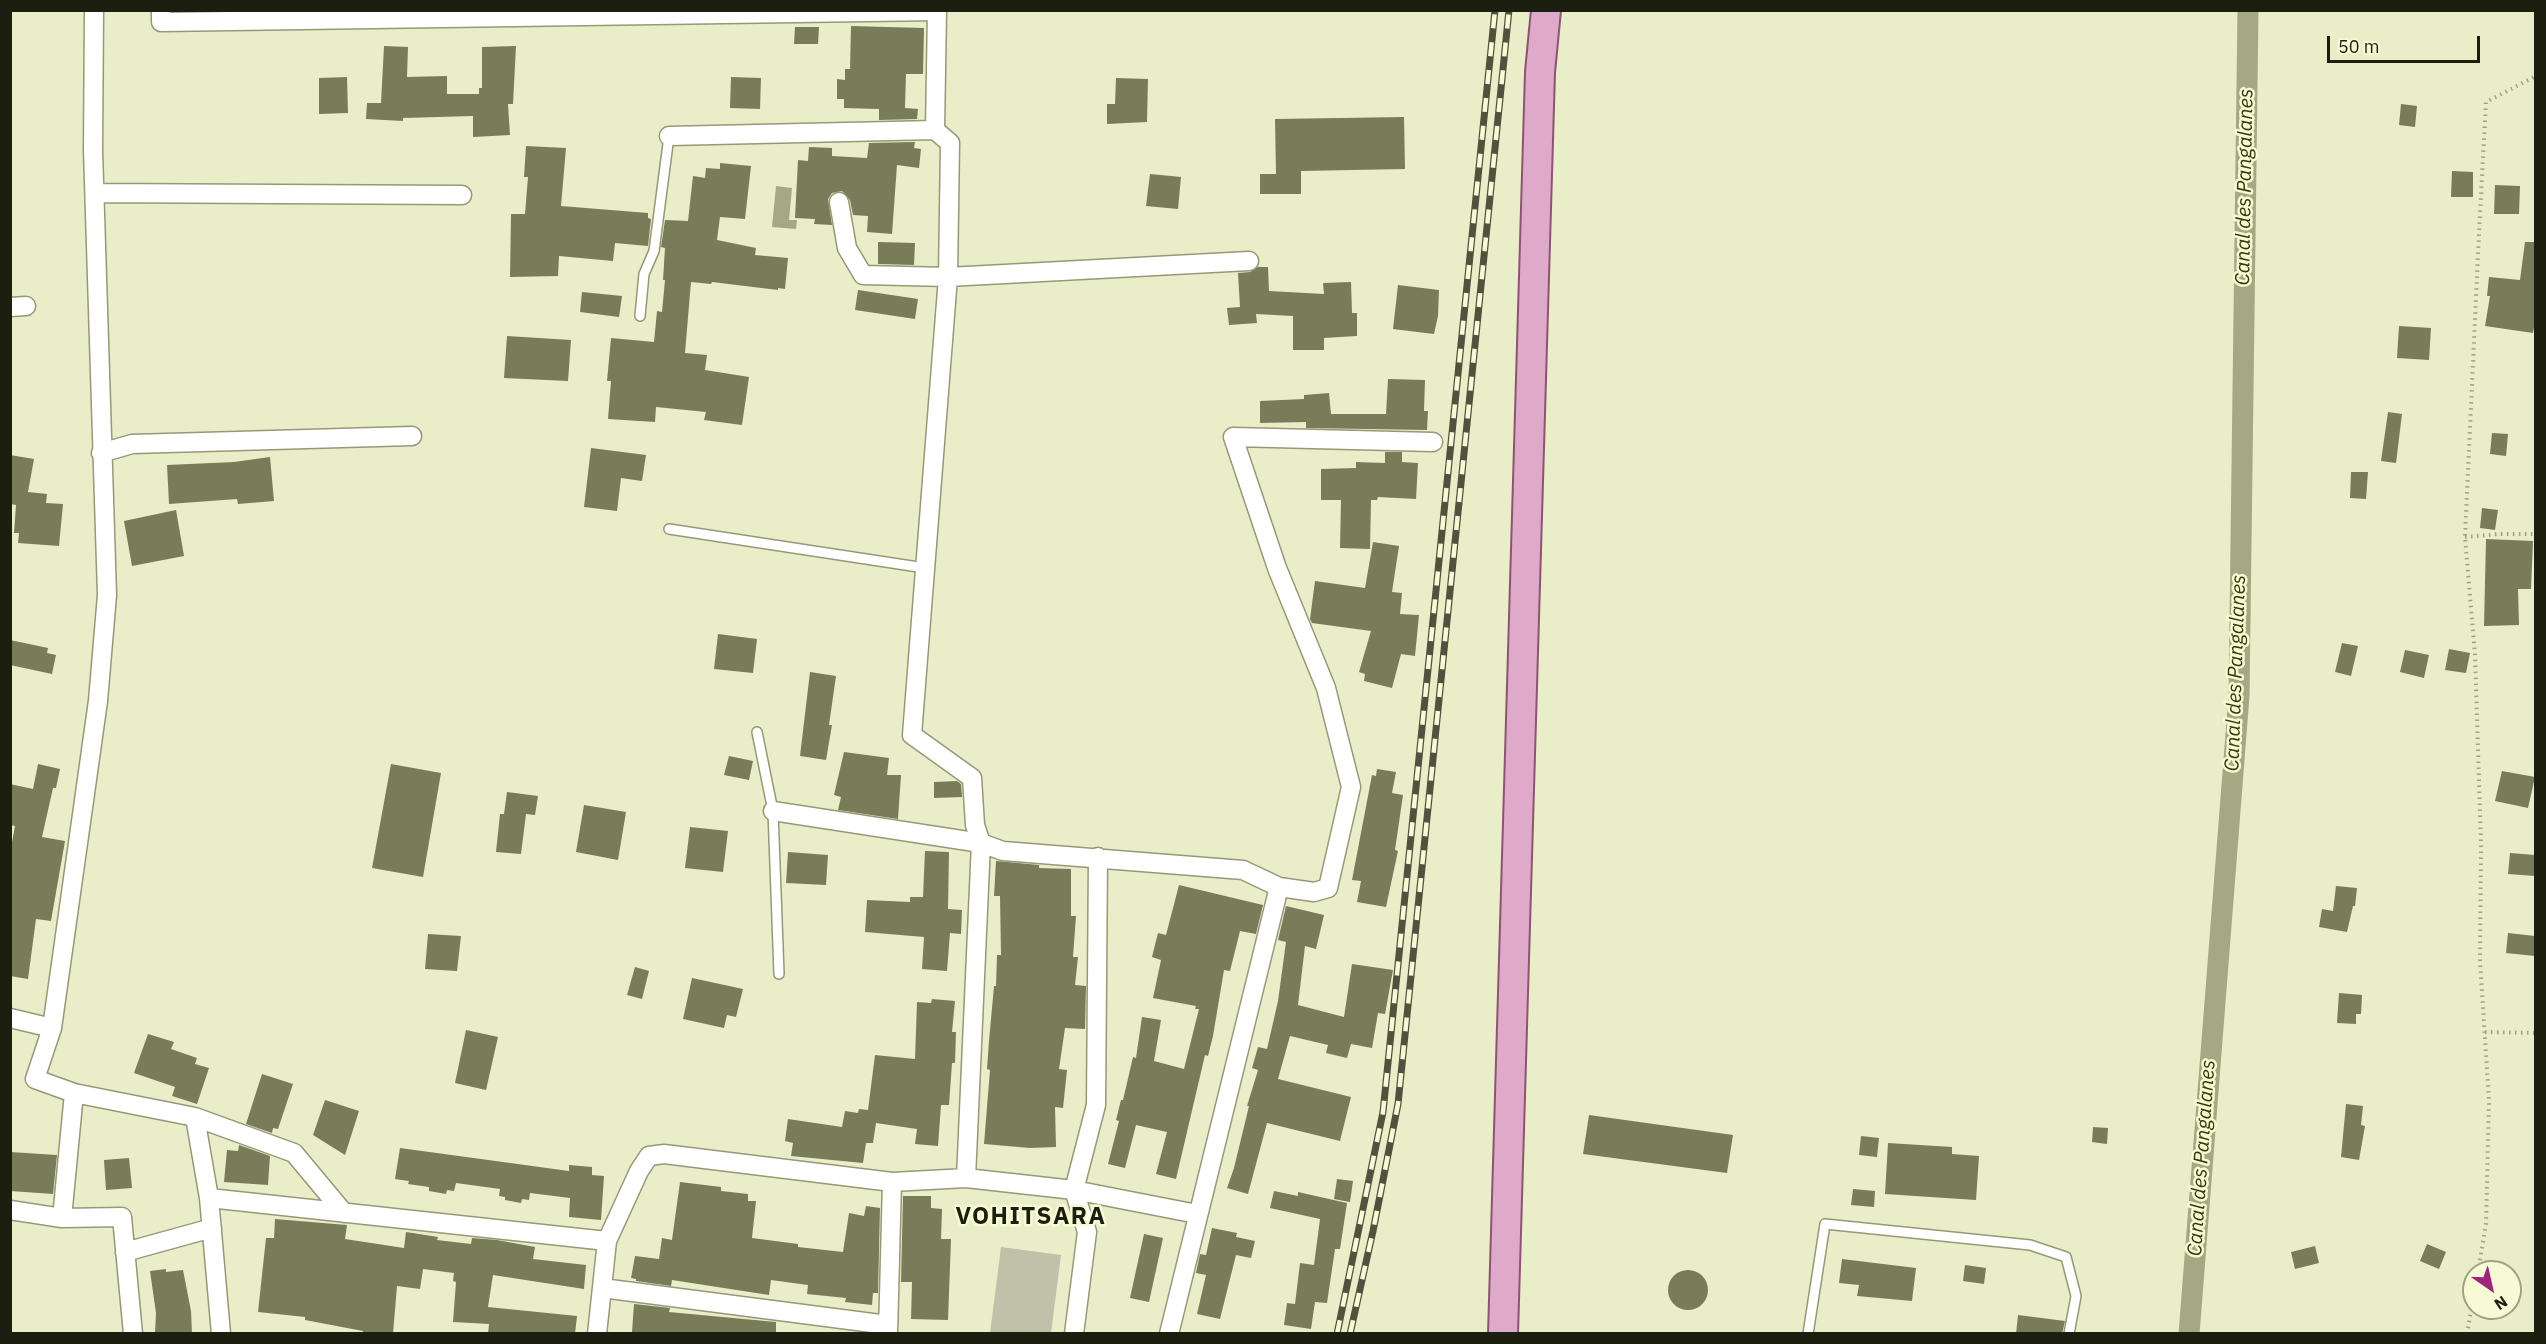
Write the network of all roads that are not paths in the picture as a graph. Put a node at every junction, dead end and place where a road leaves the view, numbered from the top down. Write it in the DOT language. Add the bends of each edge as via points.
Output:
graph roads {
  1 [pos="94,10"];
  2 [pos="161,10"];
  3 [pos="1546,10"];
  4 [pos="937,11"];
  5 [pos="935,129"];
  6 [pos="669,136"];
  7 [pos="95,193"];
  8 [pos="462,195"];
  9 [pos="839,202"];
  10 [pos="1249,261"];
  11 [pos="948,277"];
  12 [pos="640,316"];
  13 [pos="412,436"];
  14 [pos="1433,442"];
  15 [pos="101,453"];
  16 [pos="669,529"];
  17 [pos="926,568"];
  18 [pos="757,732"];
  19 [pos="773,811"];
  20 [pos="981,843"];
  21 [pos="1098,857"];
  22 [pos="1279,887"];
  23 [pos="779,974"];
  24 [pos="10,1018"];
  25 [pos="52,1028"];
  26 [pos="74,1093"];
  27 [pos="195,1117"];
  28 [pos="966,1178"];
  29 [pos="892,1182"];
  30 [pos="1074,1190"];
  31 [pos="209,1198"];
  32 [pos="10,1210"];
  33 [pos="344,1213"];
  34 [pos="1197,1214"];
  35 [pos="62,1218"];
  36 [pos="212,1228"];
  37 [pos="607,1242"];
  38 [pos="125,1252"];
  39 [pos="602,1288"];
  40 [pos="888,1329"];
  41 [pos="133,1334"];
  42 [pos="221,1334"];
  43 [pos="597,1334"];
  44 [pos="1074,1334"];
  45 [pos="1169,1334"];
  46 [pos="1503,1334"];
  47 [pos="1808,1334"];
  48 [pos="2069,1334"];
  1 -- 7 [label="street"];
  2 -- 4 [label="street" via="161,22"];
  3 -- 46 [label="main road" via="1540,72"];
  4 -- 5 [label="street"];
  5 -- 6 [label="street"];
  5 -- 11 [label="street" via="950,143"];
  6 -- 12 [label="lane" via="654,251 644,274"];
  7 -- 8 [label="street"];
  7 -- 15 [label="street"];
  9 -- 11 [label="street" via="847,248 864,275"];
  10 -- 11 [label="street"];
  11 -- 17 [label="street"];
  13 -- 15 [label="street" via="132,444"];
  14 -- 22 [label="street" via="1233,437 1277,568 1326,688 1351,787 1328,888 1314,892"];
  15 -- 25 [label="street" via="107,595 98,701"];
  16 -- 17 [label="lane"];
  17 -- 20 [label="street" via="912,735 972,778 975,825"];
  18 -- 19 [label="lane"];
  19 -- 20 [label="street"];
  19 -- 23 [label="lane"];
  20 -- 21 [label="street" via="1003,851"];
  20 -- 28 [label="street"];
  21 -- 22 [label="street" via="1243,870"];
  21 -- 30 [label="street" via="1096,1105"];
  22 -- 34 [label="street"];
  24 -- 25 [label="street"];
  25 -- 26 [label="street" via="35,1079"];
  26 -- 27 [label="street"];
  26 -- 35 [label="street"];
  27 -- 31 [label="street"];
  27 -- 33 [label="street" via="294,1153"];
  28 -- 29 [label="street"];
  28 -- 30 [label="street"];
  29 -- 37 [label="street" via="664,1154 649,1156"];
  29 -- 40 [label="street"];
  30 -- 34 [label="street"];
  30 -- 44 [label="street" via="1087,1232"];
  31 -- 33 [label="street"];
  31 -- 36 [label="street"];
  32 -- 35 [label="street"];
  33 -- 37 [label="street"];
  34 -- 45 [label="street"];
  35 -- 38 [label="street" via="122,1217"];
  36 -- 38 [label="street"];
  36 -- 42 [label="street"];
  37 -- 39 [label="street"];
  38 -- 41 [label="street"];
  39 -- 40 [label="street"];
  39 -- 43 [label="street"];
  47 -- 48 [label="lane" via="1825,1224 2030,1245 2066,1257 2076,1296"];
}
